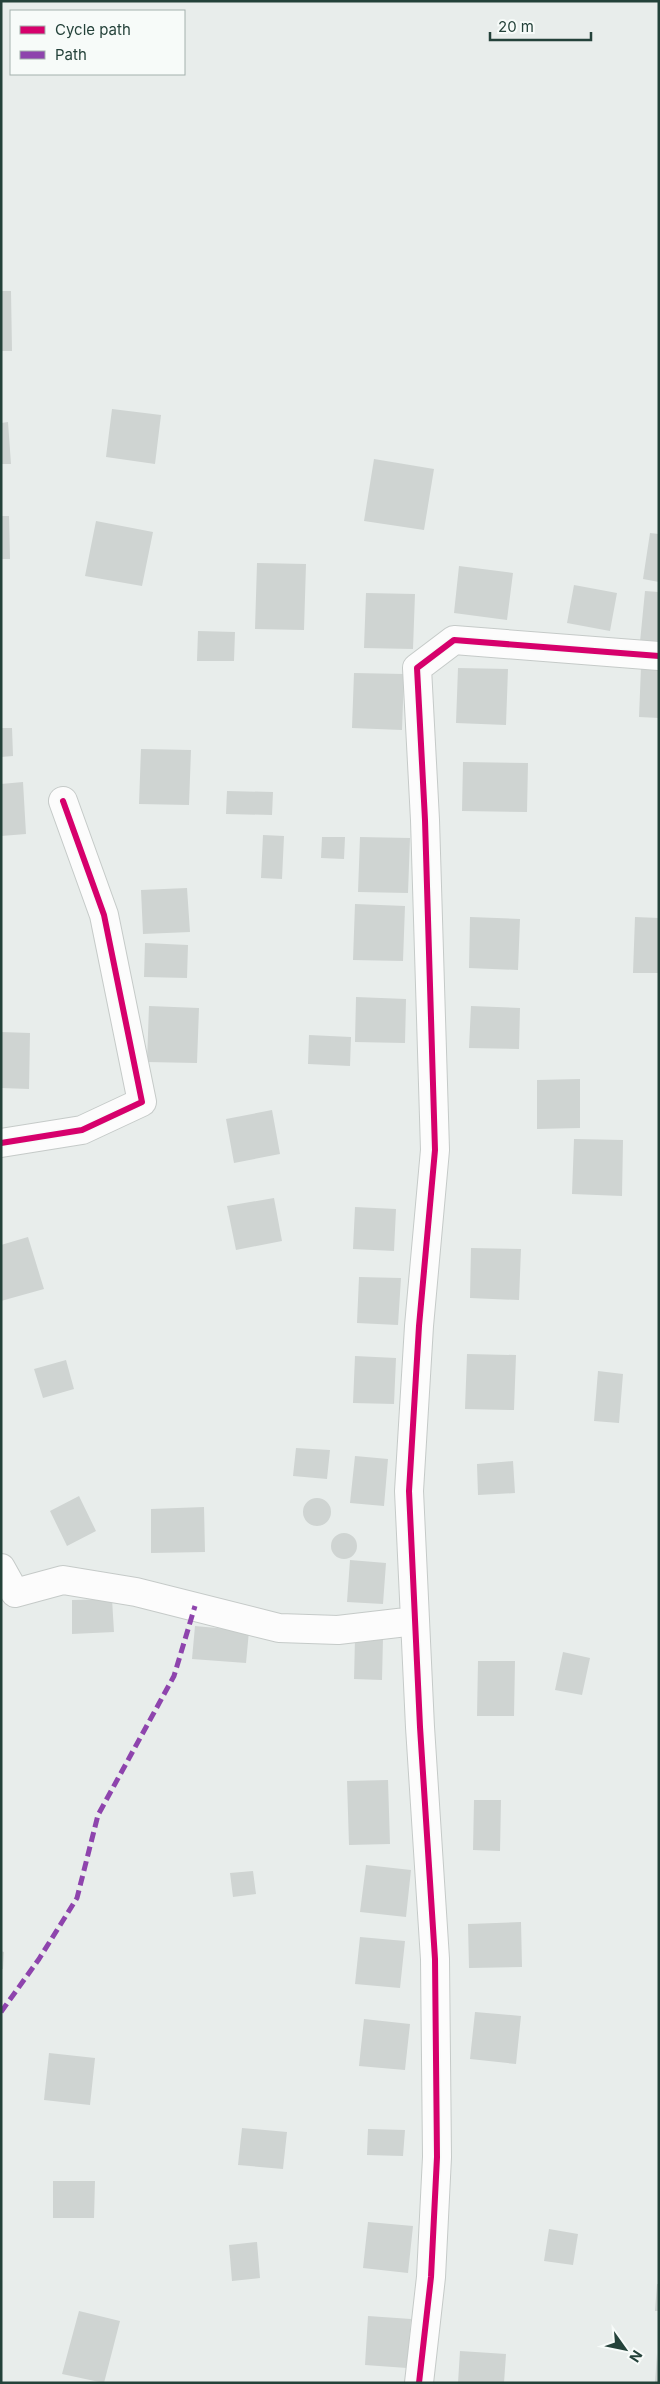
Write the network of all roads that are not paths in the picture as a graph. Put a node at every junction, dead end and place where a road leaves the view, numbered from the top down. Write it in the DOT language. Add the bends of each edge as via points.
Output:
graph roads {
  1 [pos="659,656"];
  2 [pos="64,800"];
  3 [pos="1,1143"];
  4 [pos="1,1568"];
  5 [pos="415,1621"];
  6 [pos="419,2383"];
  1 -- 5 [label="street" via="454,640 417,668 426,830 435,1150 419,1326 409,1491"];
  2 -- 3 [label="street" via="104,915 142,1102 82,1130"];
  4 -- 5 [label="street" via="15,1594 63,1580 136,1592 279,1628 338,1630"];
  5 -- 6 [label="street" via="435,1959 437,2157 431,2277"];
}
